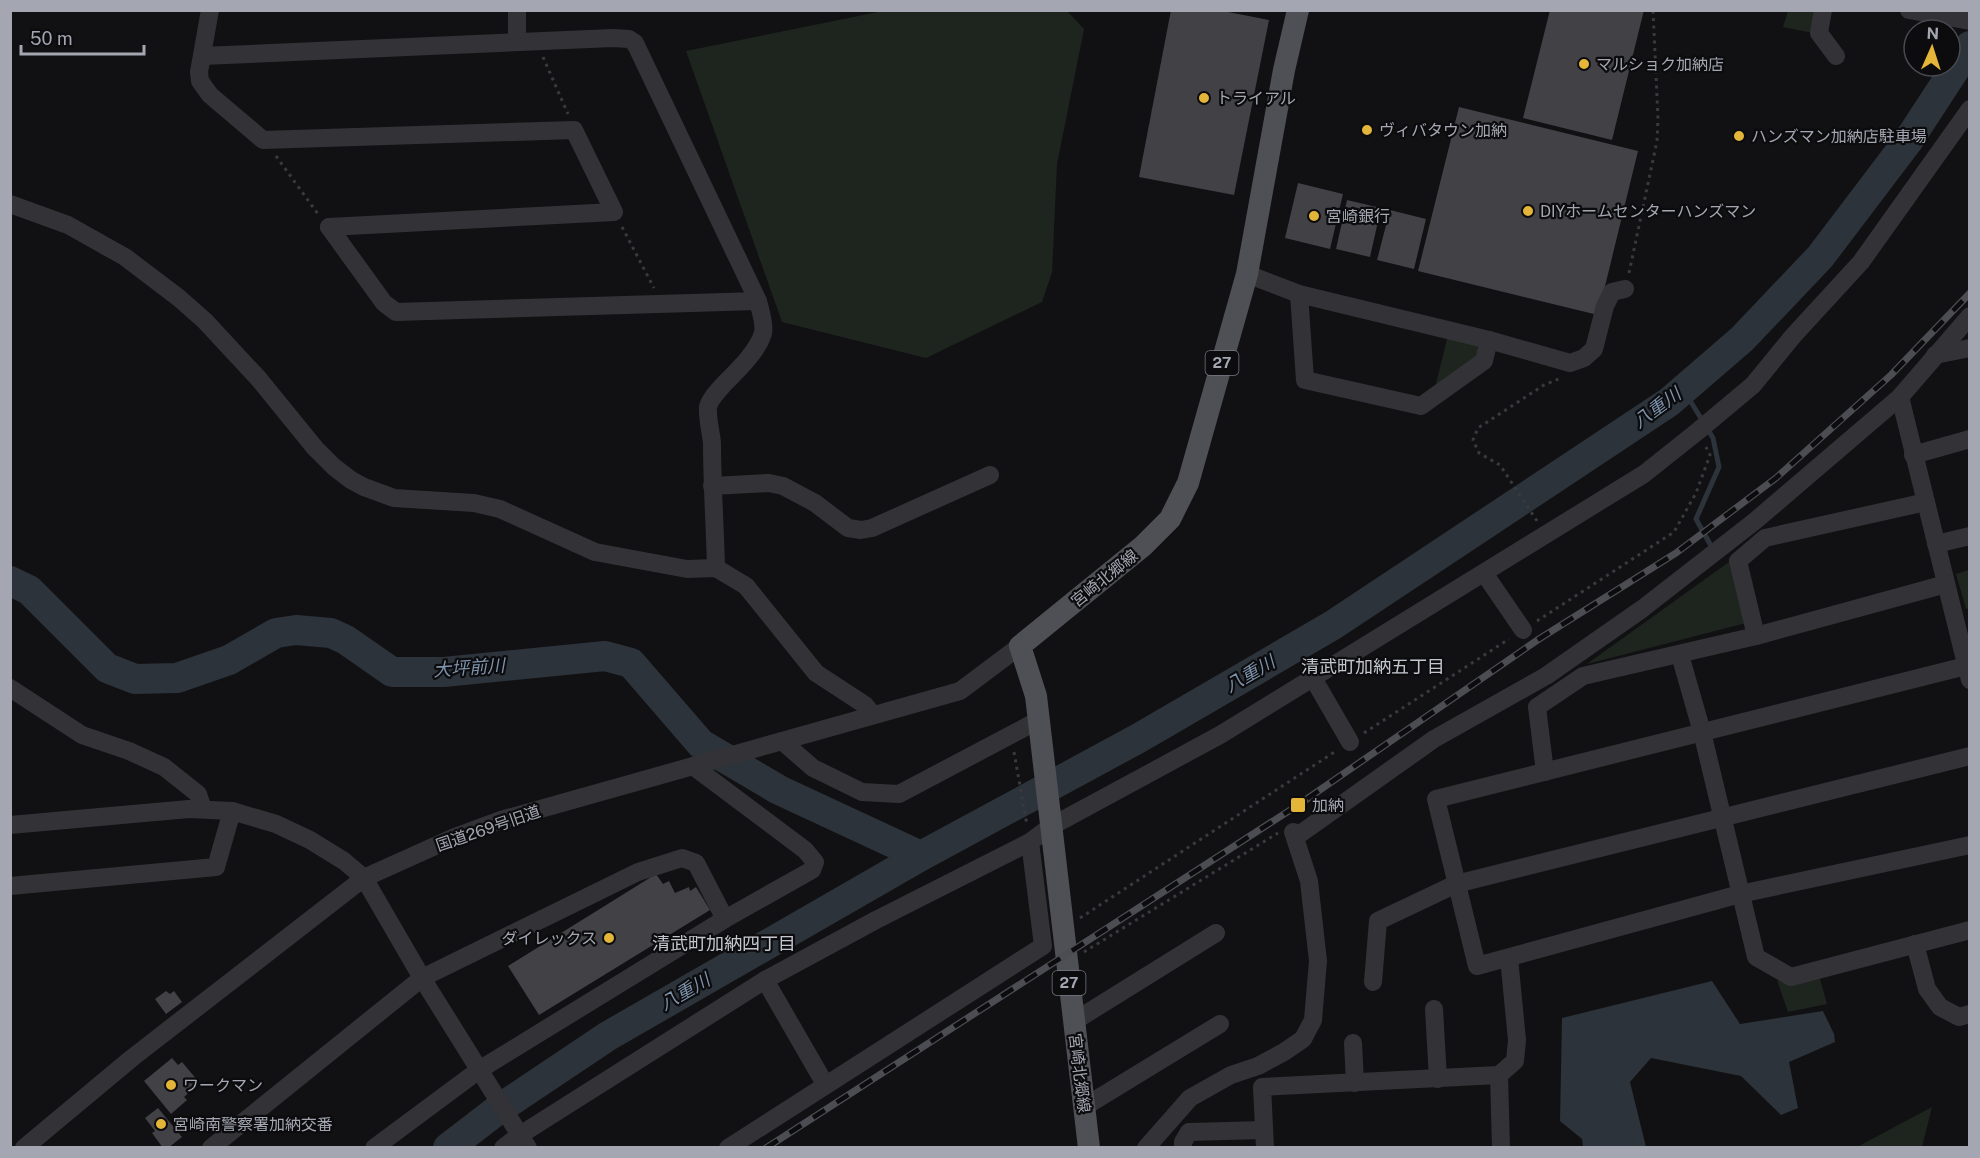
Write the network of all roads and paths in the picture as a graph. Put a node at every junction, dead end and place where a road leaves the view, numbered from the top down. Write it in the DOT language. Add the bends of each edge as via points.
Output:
graph roads {
  1 [pos="210,10"];
  2 [pos="517,10"];
  3 [pos="1298,10"];
  4 [pos="1653,10"];
  5 [pos="1823,10"];
  6 [pos="1909,10"];
  7 [pos="1970,21"];
  8 [pos="517,42"];
  9 [pos="536,42"];
  10 [pos="202,56"];
  11 [pos="1836,56"];
  12 [pos="1970,108"];
  13 [pos="574,130"];
  14 [pos="263,140"];
  15 [pos="10,204"];
  16 [pos="614,212"];
  17 [pos="328,227"];
  18 [pos="1247,274"];
  19 [pos="1625,289"];
  20 [pos="1299,294"];
  21 [pos="758,301"];
  22 [pos="662,304"];
  23 [pos="1970,316"];
  24 [pos="1489,340"];
  25 [pos="1970,348"];
  26 [pos="1935,356"];
  27 [pos="1570,376"];
  28 [pos="1900,397"];
  29 [pos="1698,431"];
  30 [pos="1970,439"];
  31 [pos="1913,455"];
  32 [pos="990,475"];
  33 [pos="712,486"];
  34 [pos="1926,502"];
  35 [pos="1538,523"];
  36 [pos="1970,536"];
  37 [pos="1936,544"];
  38 [pos="716,568"];
  39 [pos="1484,573"];
  40 [pos="1946,584"];
  41 [pos="1523,630"];
  42 [pos="1756,636"];
  43 [pos="1020,646"];
  44 [pos="1680,655"];
  45 [pos="1968,673"];
  46 [pos="1313,678"];
  47 [pos="10,688"];
  48 [pos="873,715"];
  49 [pos="1040,727"];
  50 [pos="1702,732"];
  51 [pos="1011,735"];
  52 [pos="782,741"];
  53 [pos="1350,742"];
  54 [pos="1970,756"];
  55 [pos="700,764"];
  56 [pos="1545,772"];
  57 [pos="203,809"];
  58 [pos="232,811"];
  59 [pos="1723,819"];
  60 [pos="1050,823"];
  61 [pos="10,825"];
  62 [pos="1293,832"];
  63 [pos="1030,842"];
  64 [pos="1970,845"];
  65 [pos="364,878"];
  66 [pos="1456,884"];
  67 [pos="10,886"];
  68 [pos="1740,894"];
  69 [pos="725,919"];
  70 [pos="1063,929"];
  71 [pos="1970,930"];
  72 [pos="1216,933"];
  73 [pos="1916,945"];
  74 [pos="1509,958"];
  75 [pos="1067,963"];
  76 [pos="422,978"];
  77 [pos="765,980"];
  78 [pos="1373,982"];
  79 [pos="1434,1009"];
  80 [pos="1970,1014"];
  81 [pos="1073,1022"];
  82 [pos="1220,1024"];
  83 [pos="1353,1043"];
  84 [pos="481,1074"];
  85 [pos="1499,1075"];
  86 [pos="1438,1079"];
  87 [pos="1355,1083"];
  88 [pos="825,1084"];
  89 [pos="1084,1107"];
  90 [pos="521,1137"];
  91 [pos="1264,1139"];
  92 [pos="24,1148"];
  93 [pos="212,1148"];
  94 [pos="374,1148"];
  95 [pos="503,1148"];
  96 [pos="728,1148"];
  97 [pos="1089,1148"];
  98 [pos="1146,1148"];
  99 [pos="1183,1148"];
  100 [pos="1501,1148"];
  1 -- 10 [label="street"];
  2 -- 8 [label="street"];
  3 -- 18 [label="main road, 宮崎北郷線 / 27"];
  4 -- 19 [label="path" via="1657,141"];
  5 -- 11 [label="street" via="1819,33"];
  6 -- 7 [label="street"];
  8 -- 9 [label="street"];
  8 -- 10 [label="street"];
  9 -- 13 [label="path"];
  9 -- 21 [label="street" via="613,38 629,39 635,44"];
  10 -- 14 [label="street" via="199,72 204,87"];
  12 -- 29 [label="street" via="1861,262 1753,385"];
  13 -- 14 [label="street"];
  13 -- 16 [label="street"];
  14 -- 17 [label="path"];
  15 -- 38 [label="street" via="68,225 125,257 172,293 250,369 315,448 334,467 364,487 394,498 474,503 500,509 595,552 687,570"];
  16 -- 17 [label="street"];
  16 -- 22 [label="path"];
  17 -- 22 [label="street" via="384,303 396,312"];
  18 -- 20 [label="street"];
  18 -- 43 [label="main road, 宮崎北郷線 / 27" via="1188,483 1170,519 1143,546"];
  19 -- 24 [label="street" via="1612,292 1594,349 1584,358 1570,363"];
  20 -- 24 [label="street"];
  20 -- 24 [label="street" via="1305,380 1421,406 1484,361"];
  21 -- 22 [label="street"];
  21 -- 33 [label="street" via="763,332 740,369 708,406"];
  23 -- 26 [label="street"];
  25 -- 26 [label="street"];
  26 -- 28 [label="street"];
  27 -- 35 [label="path" via="1544,385 1478,428 1473,440 1479,453 1500,465"];
  28 -- 31 [label="street"];
  28 -- 62 [label="street" via="1755,521 1642,609 1546,676 1434,740 1300,834"];
  29 -- 39 [label="street" via="1644,474"];
  29 -- 41 [label="path" via="1710,455 1696,493 1674,532"];
  30 -- 31 [label="street"];
  31 -- 34 [label="street"];
  32 -- 33 [label="street" via="861,530 849,528 816,503 783,486"];
  33 -- 38 [label="street"];
  34 -- 37 [label="street"];
  34 -- 42 [label="street" via="1765,538 1738,561"];
  36 -- 37 [label="street"];
  37 -- 40 [label="street"];
  38 -- 48 [label="street" via="746,586 816,673 865,705"];
  39 -- 41 [label="street"];
  39 -- 46 [label="street"];
  40 -- 42 [label="street"];
  40 -- 45 [label="street"];
  41 -- 53 [label="path"];
  42 -- 44 [label="street"];
  43 -- 48 [label="street, 国道269号旧道" via="960,691"];
  43 -- 49 [label="main road, 宮崎北郷線 / 27" via="1034,685"];
  44 -- 50 [label="street"];
  44 -- 56 [label="street" via="1583,676 1537,707"];
  45 -- 50 [label="street"];
  46 -- 53 [label="street"];
  46 -- 60 [label="street" via="1220,735"];
  47 -- 57 [label="street" via="82,735 164,767 198,794"];
  48 -- 52 [label="street, 国道269号旧道"];
  49 -- 51 [label="street"];
  49 -- 60 [label="main road, 宮崎北郷線 / 27"];
  50 -- 56 [label="street"];
  50 -- 59 [label="street"];
  51 -- 52 [label="street" via="899,794 862,792 813,768"];
  51 -- 63 [label="path"];
  52 -- 55 [label="street, 国道269号旧道"];
  53 -- 70 [label="path"];
  54 -- 59 [label="street"];
  55 -- 65 [label="street, 国道269号旧道" via="501,820"];
  55 -- 69 [label="street" via="815,862 804,876"];
  56 -- 66 [label="street" via="1437,799"];
  57 -- 58 [label="street"];
  57 -- 61 [label="street"];
  58 -- 65 [label="street" via="276,824 310,840"];
  58 -- 67 [label="street" via="216,867"];
  59 -- 66 [label="street"];
  59 -- 68 [label="street"];
  60 -- 63 [label="street"];
  60 -- 70 [label="main road, 宮崎北郷線 / 27"];
  62 -- 75 [label="path" via="1285,828"];
  62 -- 98 [label="street" via="1309,881 1318,961 1312,1020 1303,1039 1284,1052 1190,1098"];
  63 -- 77 [label="street"];
  63 -- 88 [label="street" via="1043,946"];
  64 -- 68 [label="street"];
  65 -- 76 [label="street"];
  65 -- 92 [label="street, 国道269号旧道" via="141,1051"];
  66 -- 74 [label="street" via="1477,966"];
  66 -- 78 [label="street" via="1378,921"];
  68 -- 73 [label="street" via="1756,957 1791,977"];
  68 -- 74 [label="street"];
  69 -- 76 [label="street" via="696,863 681,858 638,872"];
  69 -- 84 [label="street"];
  70 -- 75 [label="main road, 宮崎北郷線 / 27"];
  71 -- 73 [label="street"];
  72 -- 81 [label="street"];
  73 -- 80 [label="street" via="1927,989 1940,1007 1959,1017"];
  74 -- 85 [label="street" via="1515,1061"];
  75 -- 81 [label="main road, 宮崎北郷線 / 27"];
  76 -- 84 [label="street"];
  76 -- 93 [label="street"];
  77 -- 88 [label="street"];
  77 -- 90 [label="street"];
  79 -- 86 [label="street"];
  81 -- 89 [label="main road, 宮崎北郷線 / 27"];
  82 -- 89 [label="street"];
  83 -- 87 [label="street"];
  84 -- 90 [label="street"];
  84 -- 94 [label="street"];
  85 -- 86 [label="street"];
  85 -- 100 [label="street"];
  86 -- 87 [label="street"];
  87 -- 91 [label="street" via="1262,1087"];
  88 -- 96 [label="street"];
  89 -- 97 [label="main road, 宮崎北郷線 / 27"];
  90 -- 95 [label="street"];
  91 -- 99 [label="street" via="1189,1132"];
}
